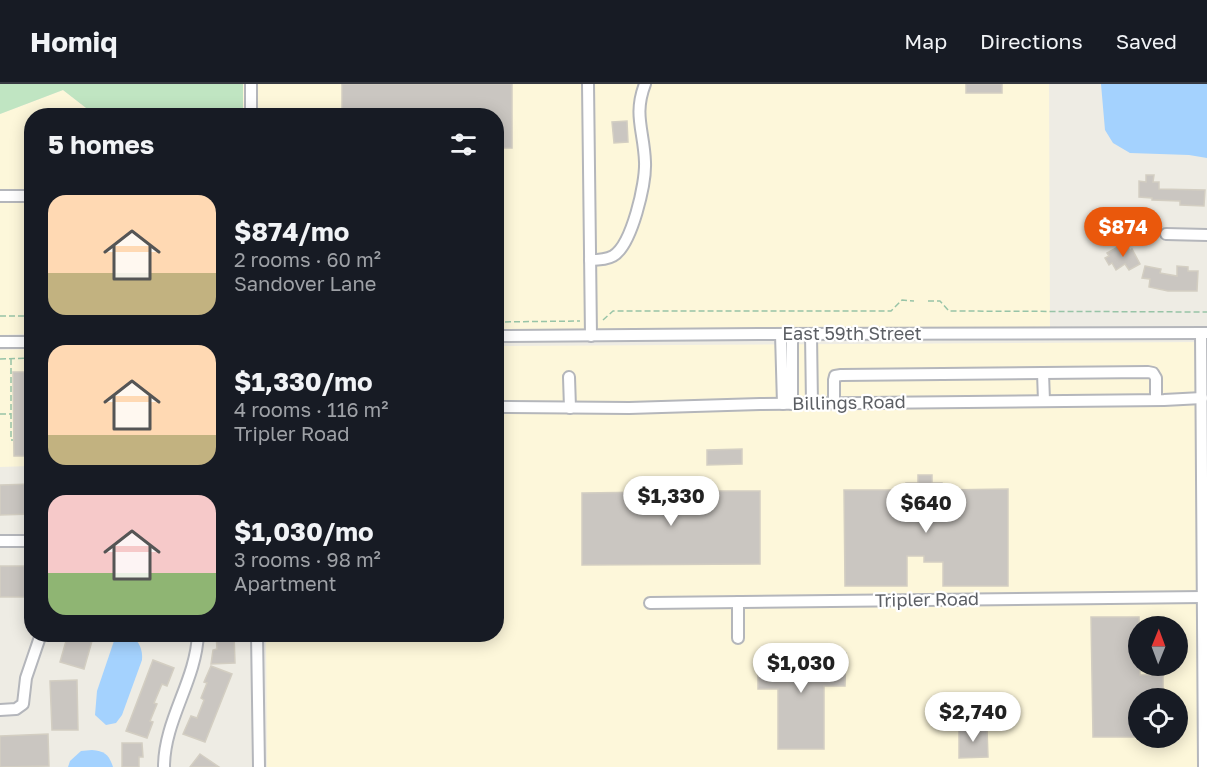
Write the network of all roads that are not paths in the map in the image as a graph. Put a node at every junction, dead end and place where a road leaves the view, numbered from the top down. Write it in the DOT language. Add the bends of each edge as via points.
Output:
graph roads {
  1 [pos="251,84"];
  2 [pos="588,84"];
  3 [pos="645,84"];
  4 [pos="252,108"];
  5 [pos="0,196"];
  6 [pos="24,196"];
  7 [pos="1166,234"];
  8 [pos="1207,235"];
  9 [pos="590,260"];
  10 [pos="1204,333"];
  11 [pos="787,334"];
  12 [pos="811,334"];
  13 [pos="504,336"];
  14 [pos="591,336"];
  15 [pos="0,342"];
  16 [pos="24,342"];
  17 [pos="1042,373"];
  18 [pos="569,377"];
  19 [pos="1202,398"];
  20 [pos="1156,400"];
  21 [pos="1044,402"];
  22 [pos="834,403"];
  23 [pos="788,404"];
  24 [pos="812,404"];
  25 [pos="504,407"];
  26 [pos="570,408"];
  27 [pos="0,541"];
  28 [pos="24,541"];
  29 [pos="1204,597"];
  30 [pos="650,603"];
  31 [pos="738,603"];
  32 [pos="738,638"];
  33 [pos="38,642"];
  34 [pos="197,642"];
  35 [pos="257,642"];
  36 [pos="0,710"];
  37 [pos="164,767"];
  38 [pos="260,767"];
  39 [pos="1204,767"];
  1 -- 4 [label="street"];
  2 -- 9 [label="street"];
  3 -- 9 [label="street" via="639,99 645,161 643,189 624,245 612,256"];
  5 -- 6 [label="street"];
  7 -- 8 [label="street"];
  9 -- 14 [label="street"];
  10 -- 12 [label="street, East 59th Street"];
  10 -- 19 [label="street"];
  11 -- 12 [label="street, East 59th Street"];
  11 -- 14 [label="street, East 59th Street"];
  11 -- 23 [label="street"];
  12 -- 24 [label="street"];
  13 -- 14 [label="street, East 59th Street"];
  15 -- 16 [label="street"];
  17 -- 20 [label="street" via="1153,373"];
  17 -- 21 [label="street"];
  17 -- 22 [label="street" via="841,375 834,380"];
  18 -- 26 [label="street"];
  19 -- 20 [label="street, Billings Road"];
  19 -- 29 [label="street"];
  20 -- 21 [label="street, Billings Road"];
  21 -- 22 [label="street, Billings Road"];
  22 -- 24 [label="street, Billings Road"];
  23 -- 24 [label="street, Billings Road"];
  23 -- 26 [label="street, Billings Road"];
  25 -- 26 [label="street, Billings Road"];
  27 -- 28 [label="street"];
  29 -- 31 [label="street, Tripler Road"];
  29 -- 39 [label="street"];
  30 -- 31 [label="street, Tripler Road"];
  31 -- 32 [label="street"];
  33 -- 36 [label="street" via="26,678 23,704 16,709"];
  34 -- 37 [label="street" via="191,673 167,736"];
  35 -- 38 [label="street"];
}
